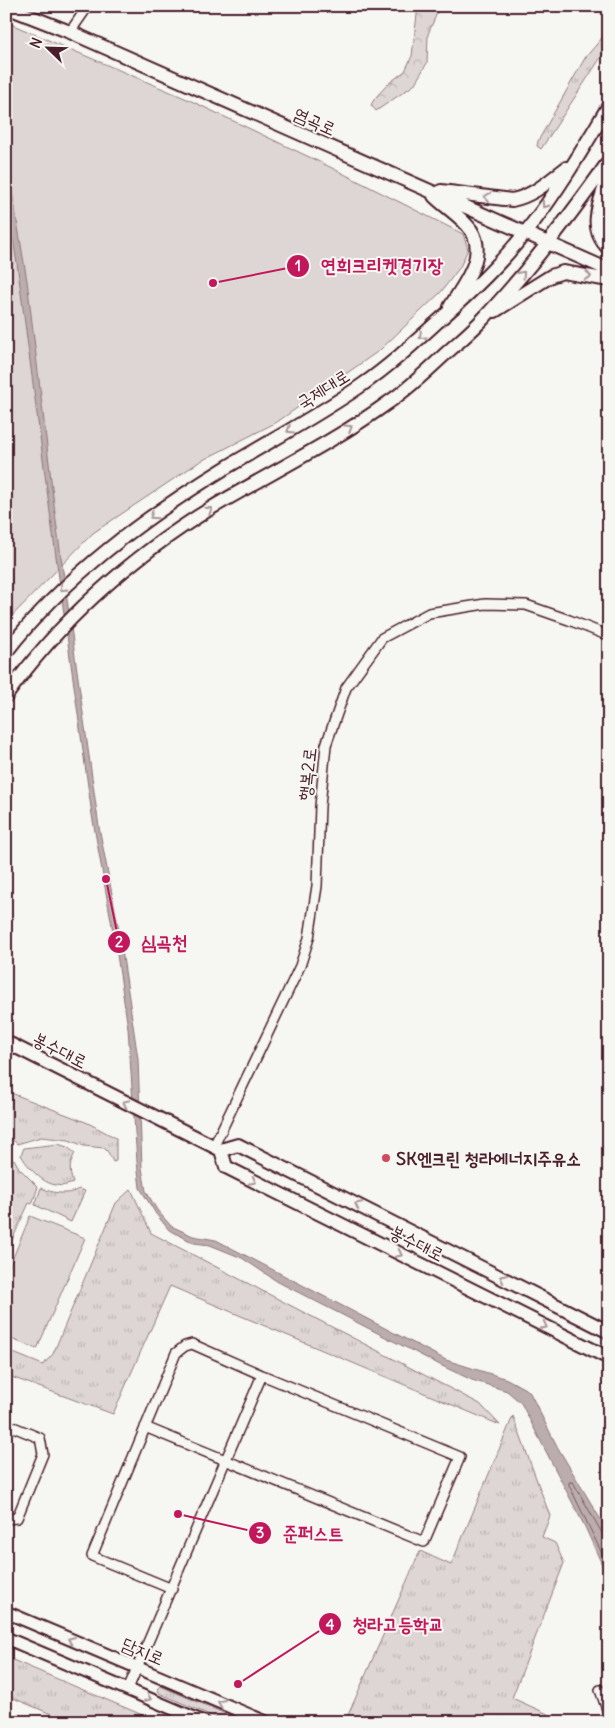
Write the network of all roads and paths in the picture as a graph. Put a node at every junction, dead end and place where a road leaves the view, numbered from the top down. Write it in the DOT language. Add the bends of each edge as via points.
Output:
graph roads {
  1 [pos="88,6"];
  2 [pos="6,7"];
  3 [pos="70,32"];
  4 [pos="609,105"];
  5 [pos="576,161"];
  6 [pos="609,161"];
  7 [pos="609,173"];
  8 [pos="424,188"];
  9 [pos="526,232"];
  10 [pos="549,243"];
  11 [pos="609,249"];
  12 [pos="609,270"];
  13 [pos="609,280"];
  14 [pos="444,316"];
  15 [pos="483,320"];
  16 [pos="609,636"];
  17 [pos="6,652"];
  18 [pos="6,696"];
  19 [pos="6,1038"];
  20 [pos="10,1045"];
  21 [pos="218,1148"];
  22 [pos="609,1332"];
  23 [pos="609,1358"];
  24 [pos="262,1375"];
  25 [pos="6,1424"];
  26 [pos="145,1427"];
  27 [pos="227,1460"];
  28 [pos="6,1519"];
  29 [pos="172,1589"];
  30 [pos="6,1612"];
  31 [pos="6,1638"];
  32 [pos="137,1668"];
  33 [pos="128,1689"];
  34 [pos="600,1690"];
  35 [pos="609,1717"];
  36 [pos="204,1722"];
  37 [pos="266,1722"];
  38 [pos="607,1722"];
  1 -- 3 [label="street"];
  2 -- 3 [label="main road, 염곡로"];
  3 -- 8 [label="main road, 염곡로"];
  4 -- 5 [label="main road, 국제대로"];
  5 -- 8 [label="main road, one-way" via="532,193 512,200"];
  5 -- 9 [label="main road, 국제대로, one-way"];
  6 -- 10 [label="main road"];
  7 -- 11 [label="main road" via="595,221 597,231"];
  8 -- 9 [label="main road, 염곡로"];
  8 -- 14 [label="main road" via="470,230 477,248 473,267"];
  9 -- 10 [label="main road, 염곡로"];
  9 -- 14 [label="main road, 국제대로" via="486,278"];
  10 -- 12 [label="main road, 염곡로"];
  15 -- 10 [label="main road, one-way"];
  15 -- 13 [label="main road, one-way" via="562,272"];
  14 -- 17 [label="main road, 국제대로, one-way" via="362,385 151,517 62,588"];
  18 -- 15 [label="main road, one-way" via="74,615 148,552 212,508 389,403"];
  16 -- 21 [label="street, 행복2로" via="526,606 485,604 429,613 382,638 346,688 326,745 317,886 303,957"];
  19 -- 20 [label="main road, 봉수대로"];
  21 -- 20 [label="main road, 봉수대로, one-way"];
  22 -- 21 [label="main road, 봉수대로, one-way" via="238,1145"];
  21 -- 23 [label="main road, 봉수대로, one-way" via="226,1167"];
  24 -- 26 [label="street" via="192,1344 185,1346 176,1353"];
  24 -- 27 [label="street"];
  24 -- 27 [label="street" via="460,1457 424,1542"];
  25 -- 28 [label="street" via="40,1438 43,1454 17,1518"];
  26 -- 27 [label="street"];
  26 -- 29 [label="street" via="92,1556"];
  27 -- 29 [label="street"];
  29 -- 32 [label="street"];
  32 -- 30 [label="street, 담지로, one-way"];
  31 -- 33 [label="street"];
  32 -- 33 [label="street"];
  37 -- 32 [label="street, 담지로, one-way"];
  33 -- 36 [label="street, one-way"];
  34 -- 35 [label="street"];
  35 -- 38 [label="street"];
}
